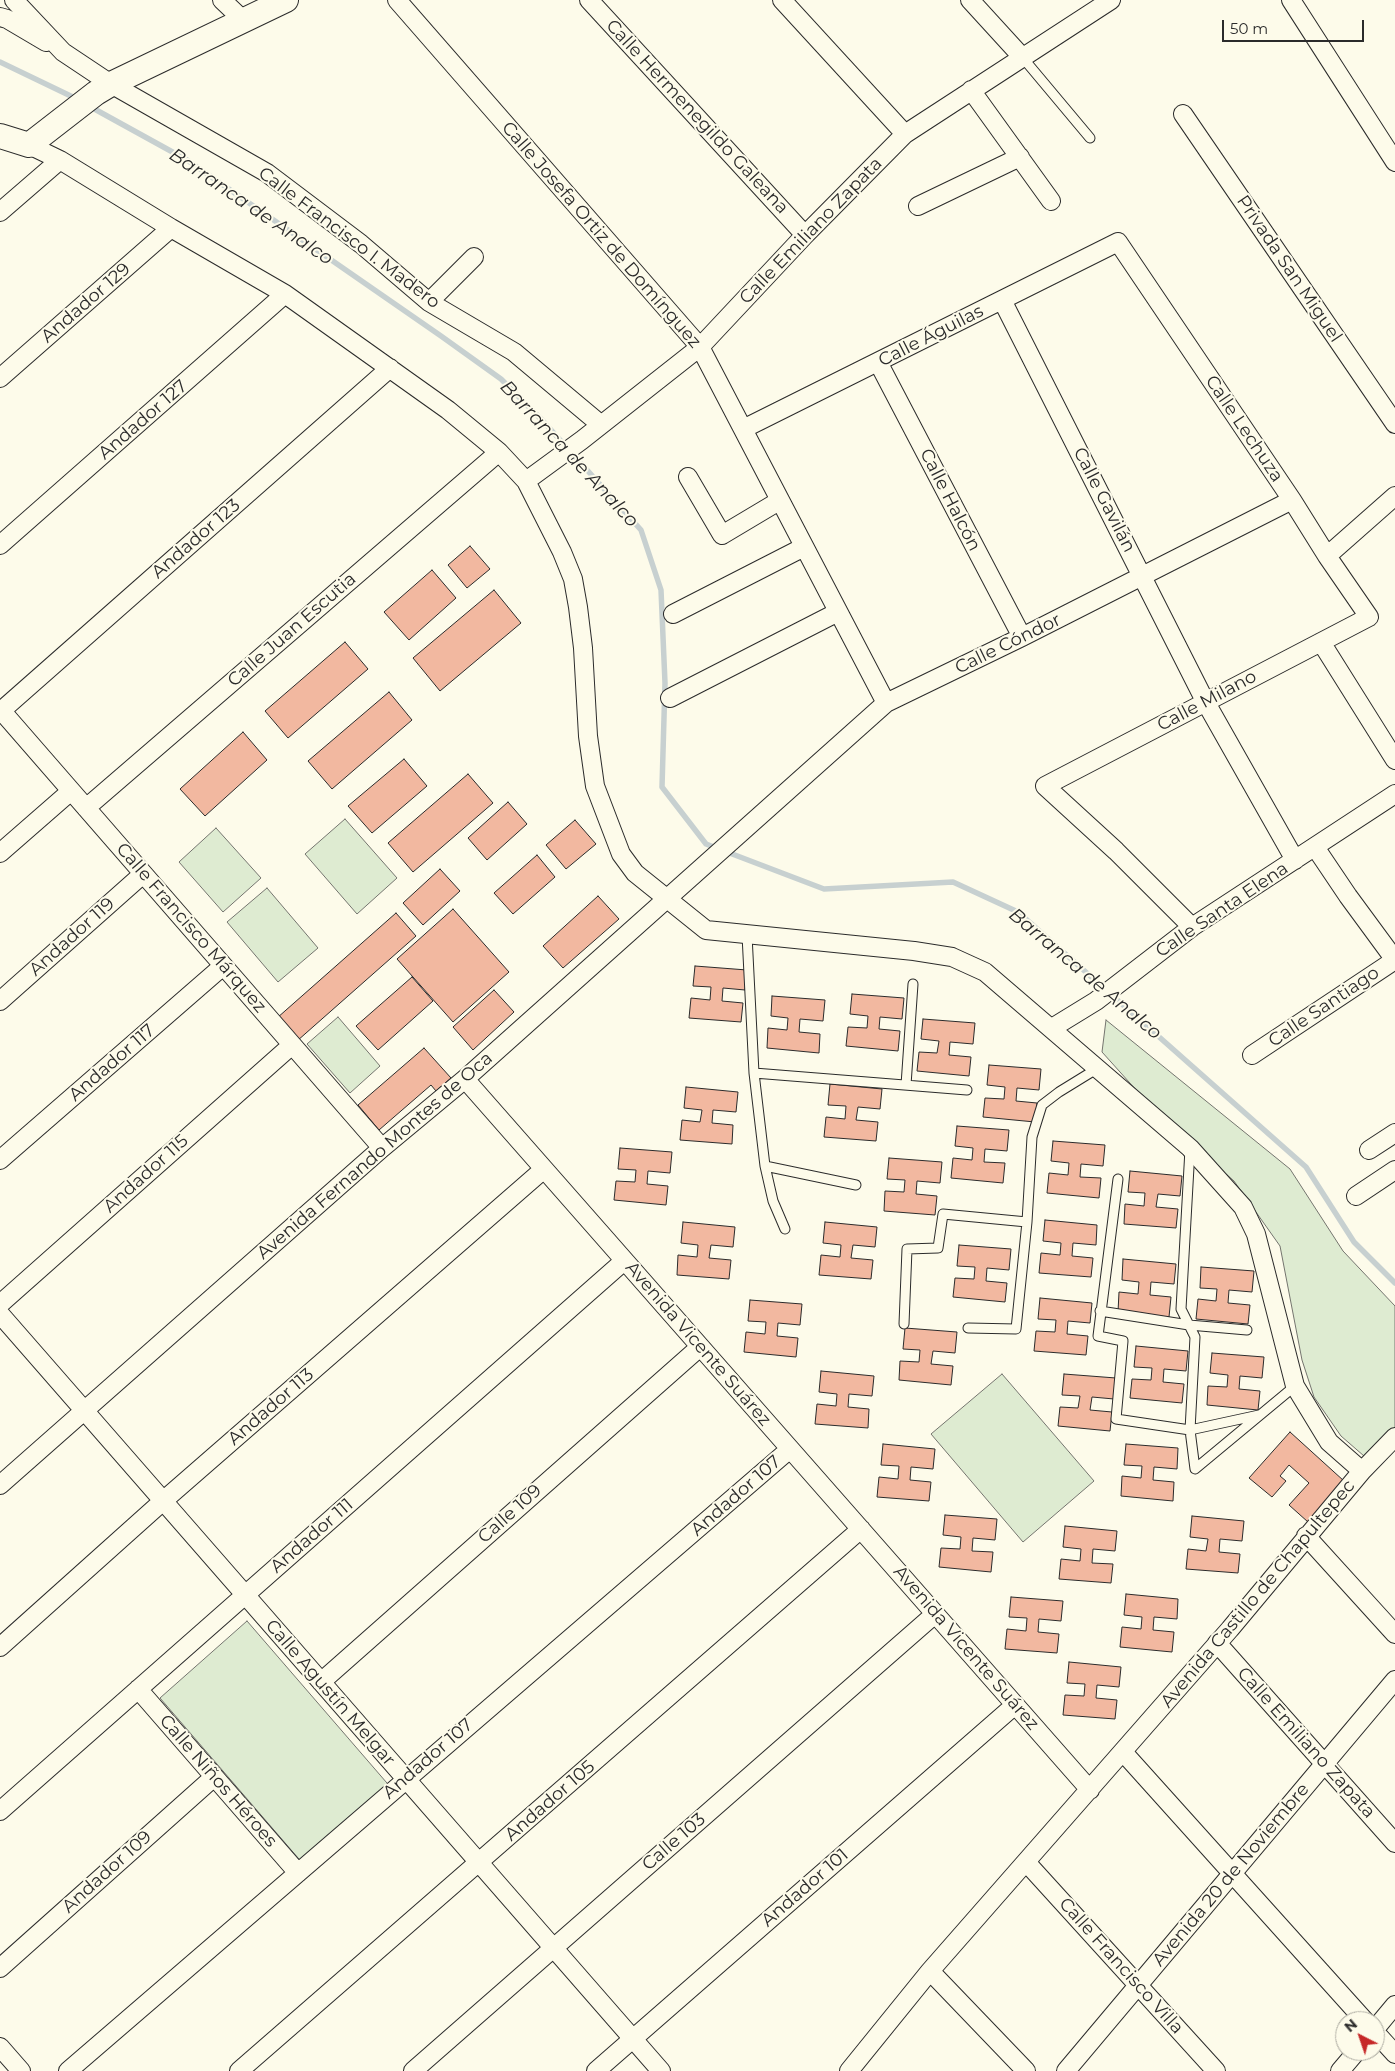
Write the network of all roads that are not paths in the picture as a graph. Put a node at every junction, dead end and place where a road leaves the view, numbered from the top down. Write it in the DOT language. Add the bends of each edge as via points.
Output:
graph roads {
  1 [pos="13,0"];
  2 [pos="222,0"];
  3 [pos="286,0"];
  4 [pos="397,0"];
  5 [pos="589,0"];
  6 [pos="782,0"];
  7 [pos="970,0"];
  8 [pos="1111,0"];
  9 [pos="1292,0"];
  10 [pos="3,18"];
  11 [pos="243,20"];
  12 [pos="62,52"];
  13 [pos="1024,58"];
  14 [pos="104,88"];
  15 [pos="971,90"];
  16 [pos="1183,114"];
  17 [pos="905,134"];
  18 [pos="0,136"];
  19 [pos="1090,138"];
  20 [pos="33,142"];
  21 [pos="1020,158"];
  22 [pos="60,160"];
  23 [pos="1395,162"];
  24 [pos="1051,201"];
  25 [pos="918,206"];
  26 [pos="0,212"];
  27 [pos="171,228"];
  28 [pos="805,235"];
  29 [pos="1118,242"];
  30 [pos="474,257"];
  31 [pos="285,294"];
  32 [pos="1002,300"];
  33 [pos="430,302"];
  34 [pos="700,347"];
  35 [pos="878,362"];
  36 [pos="390,368"];
  37 [pos="0,378"];
  38 [pos="600,424"];
  39 [pos="1395,424"];
  40 [pos="743,429"];
  41 [pos="499,452"];
  42 [pos="688,477"];
  43 [pos="526,481"];
  44 [pos="1395,496"];
  45 [pos="1292,500"];
  46 [pos="779,501"];
  47 [pos="0,546"];
  48 [pos="804,548"];
  49 [pos="1327,556"];
  50 [pos="1143,576"];
  51 [pos="838,612"];
  52 [pos="673,614"];
  53 [pos="1369,617"];
  54 [pos="1022,637"];
  55 [pos="1320,642"];
  56 [pos="670,698"];
  57 [pos="1205,702"];
  58 [pos="886,703"];
  59 [pos="1,710"];
  60 [pos="1395,760"];
  61 [pos="71,791"];
  62 [pos="1395,794"];
  63 [pos="86,808"];
  64 [pos="750,827"];
  65 [pos="1315,846"];
  66 [pos="0,853"];
  67 [pos="1295,860"];
  68 [pos="143,874"];
  69 [pos="667,899"];
  70 [pos="1192,927"];
  71 [pos="747,935"];
  72 [pos="1395,960"];
  73 [pos="223,966"];
  74 [pos="913,984"];
  75 [pos="0,1001"];
  76 [pos="1052,1028"];
  77 [pos="292,1045"];
  78 [pos="1252,1055"];
  79 [pos="1098,1068"];
  80 [pos="754,1073"];
  81 [pos="465,1079"];
  82 [pos="906,1085"];
  83 [pos="967,1090"];
  84 [pos="1395,1133"];
  85 [pos="382,1148"];
  86 [pos="1190,1148"];
  87 [pos="1369,1150"];
  88 [pos="0,1160"];
  89 [pos="765,1166"];
  90 [pos="544,1169"];
  91 [pos="1395,1170"];
  92 [pos="1118,1178"];
  93 [pos="856,1185"];
  94 [pos="1356,1196"];
  95 [pos="1027,1222"];
  96 [pos="785,1229"];
  97 [pos="624,1261"];
  98 [pos="0,1304"];
  99 [pos="1100,1311"];
  100 [pos="0,1314"];
  101 [pos="904,1324"];
  102 [pos="1189,1325"];
  103 [pos="968,1328"];
  104 [pos="1247,1330"];
  105 [pos="700,1347"];
  106 [pos="1295,1386"];
  107 [pos="84,1411"];
  108 [pos="1262,1414"];
  109 [pos="1190,1430"];
  110 [pos="1395,1437"];
  111 [pos="790,1449"];
  112 [pos="1362,1471"];
  113 [pos="0,1485"];
  114 [pos="164,1502"];
  115 [pos="860,1529"];
  116 [pos="1306,1536"];
  117 [pos="245,1595"];
  118 [pos="935,1614"];
  119 [pos="1395,1634"];
  120 [pos="1218,1643"];
  121 [pos="0,1648"];
  122 [pos="1395,1680"];
  123 [pos="321,1682"];
  124 [pos="138,1689"];
  125 [pos="1015,1705"];
  126 [pos="1122,1752"];
  127 [pos="1325,1763"];
  128 [pos="214,1777"];
  129 [pos="406,1779"];
  130 [pos="1090,1790"];
  131 [pos="0,1811"];
  132 [pos="1395,1843"];
  133 [pos="1026,1862"];
  134 [pos="479,1863"];
  135 [pos="298,1873"];
  136 [pos="1232,1874"];
  137 [pos="554,1948"];
  138 [pos="0,1968"];
  139 [pos="930,1971"];
  140 [pos="1139,1984"];
  141 [pos="1395,2005"];
  142 [pos="1356,2011"];
  143 [pos="1385,2018"];
  144 [pos="633,2038"];
  145 [pos="1385,2042"];
  146 [pos="0,2047"];
  147 [pos="1395,2054"];
  148 [pos="1348,2061"];
  149 [pos="20,2071"];
  150 [pos="68,2071"];
  151 [pos="239,2071"];
  152 [pos="413,2071"];
  153 [pos="596,2071"];
  154 [pos="661,2071"];
  155 [pos="849,2071"];
  156 [pos="1026,2071"];
  157 [pos="1066,2071"];
  158 [pos="1216,2071"];
  159 [pos="1340,2071"];
  1 -- 10 [label="street"];
  1 -- 12 [label="street"];
  2 -- 11 [label="street"];
  3 -- 11 [label="street"];
  4 -- 34 [label="street, Calle Josefa Ortiz de Domínguez"];
  5 -- 28 [label="street, Calle Hermenegildo Galeana"];
  6 -- 17 [label="street"];
  7 -- 13 [label="street"];
  8 -- 13 [label="street, Calle Emiliano Zapata"];
  9 -- 23 [label="street"];
  10 -- 12 [label="street"];
  11 -- 14 [label="street"];
  12 -- 14 [label="street, Calle Francisco I. Madero"];
  13 -- 15 [label="street, Calle Emiliano Zapata"];
  13 -- 19 [label="lane"];
  14 -- 20 [label="street"];
  14 -- 33 [label="street, Calle Francisco I. Madero" via="267,173 361,244"];
  15 -- 17 [label="street, Calle Emiliano Zapata"];
  15 -- 21 [label="street"];
  16 -- 39 [label="street, Privada San Miguel"];
  17 -- 28 [label="street, Calle Emiliano Zapata"];
  18 -- 20 [label="street"];
  20 -- 22 [label="street"];
  21 -- 24 [label="street"];
  21 -- 25 [label="street"];
  22 -- 26 [label="street"];
  22 -- 27 [label="street"];
  27 -- 31 [label="street"];
  27 -- 37 [label="street, Andador 129"];
  28 -- 34 [label="street, Calle Emiliano Zapata"];
  29 -- 32 [label="street, Calle Águilas"];
  29 -- 45 [label="street, Calle Lechuza"];
  30 -- 33 [label="street"];
  31 -- 36 [label="street"];
  31 -- 47 [label="street, Andador 127"];
  32 -- 35 [label="street, Calle Águilas"];
  32 -- 50 [label="street, Calle Gavilán"];
  33 -- 38 [label="street, Calle Francisco I. Madero" via="514,352"];
  34 -- 38 [label="street, Calle Emiliano Zapata"];
  34 -- 40 [label="street, Calle Josefa Ortiz de Domínguez"];
  35 -- 40 [label="street, Calle Águilas"];
  35 -- 54 [label="street, Calle Halcón"];
  36 -- 41 [label="street"];
  36 -- 59 [label="street, Andador 123"];
  38 -- 43 [label="street, Calle Emiliano Zapata"];
  40 -- 46 [label="street, Calle Josefa Ortiz de Domínguez"];
  41 -- 43 [label="street"];
  41 -- 63 [label="street, Calle Juan Escutia"];
  42 -- 46 [label="street" via="722,535"];
  43 -- 69 [label="street" via="572,579 582,639 588,736 595,786 621,854 635,873"];
  44 -- 49 [label="street"];
  45 -- 49 [label="street, Calle Lechuza"];
  45 -- 50 [label="street, Calle Cóndor"];
  46 -- 48 [label="street, Calle Josefa Ortiz de Domínguez"];
  48 -- 51 [label="street, Calle Josefa Ortiz de Domínguez"];
  48 -- 52 [label="street"];
  49 -- 53 [label="street, Calle Lechuza"];
  50 -- 54 [label="street, Calle Cóndor"];
  50 -- 57 [label="street, Calle Gavilán"];
  51 -- 56 [label="street"];
  51 -- 58 [label="street, Calle Josefa Ortiz de Domínguez"];
  53 -- 55 [label="street, Calle Milano"];
  54 -- 58 [label="street, Calle Cóndor"];
  55 -- 57 [label="street, Calle Milano"];
  55 -- 60 [label="street"];
  57 -- 67 [label="street, Calle Gavilán"];
  57 -- 70 [label="street, Calle Milano" via="1046,786"];
  58 -- 64 [label="street, Calle Cóndor"];
  59 -- 61 [label="street, Calle Francisco Márquez"];
  61 -- 63 [label="street, Calle Francisco Márquez"];
  61 -- 66 [label="street"];
  62 -- 65 [label="street, Calle Santa Elena"];
  63 -- 68 [label="street, Calle Francisco Márquez"];
  64 -- 69 [label="street, Avenida Fernando Montes de Oca"];
  65 -- 67 [label="street, Calle Santa Elena"];
  65 -- 72 [label="street"];
  67 -- 70 [label="street, Calle Santa Elena"];
  68 -- 73 [label="street, Calle Francisco Márquez"];
  68 -- 75 [label="street, Andador 119"];
  69 -- 71 [label="street" via="706,930"];
  69 -- 81 [label="street, Avenida Fernando Montes de Oca"];
  70 -- 76 [label="street, Calle Santa Elena" via="1096,1001"];
  71 -- 76 [label="street" via="952,957 985,972"];
  71 -- 80 [label="lane"];
  72 -- 78 [label="street, Calle Santiago"];
  73 -- 77 [label="street, Calle Francisco Márquez"];
  73 -- 88 [label="street, Andador 117"];
  74 -- 82 [label="lane"];
  76 -- 79 [label="street"];
  77 -- 85 [label="street, Calle Francisco Márquez"];
  77 -- 98 [label="street, Andador 115"];
  79 -- 86 [label="street"];
  79 -- 95 [label="lane" via="1042,1105 1032,1136"];
  80 -- 82 [label="lane"];
  80 -- 89 [label="lane"];
  81 -- 85 [label="street, Avenida Fernando Montes de Oca"];
  81 -- 90 [label="street, Avenida Vicente Suárez"];
  82 -- 83 [label="lane"];
  84 -- 87 [label="street"];
  85 -- 107 [label="street, Avenida Fernando Montes de Oca"];
  86 -- 102 [label="lane" via="1180,1309"];
  86 -- 106 [label="street" via="1244,1207 1256,1234"];
  89 -- 93 [label="lane"];
  89 -- 96 [label="lane" via="773,1201"];
  90 -- 97 [label="street, Avenida Vicente Suárez"];
  90 -- 114 [label="street, Andador 113"];
  91 -- 94 [label="street"];
  92 -- 99 [label="lane"];
  95 -- 101 [label="lane" via="943,1214 938,1248 907,1249"];
  95 -- 103 [label="lane" via="1016,1329"];
  97 -- 105 [label="street, Avenida Vicente Suárez"];
  97 -- 117 [label="street, Andador 111"];
  99 -- 102 [label="lane"];
  99 -- 109 [label="lane" via="1098,1336 1123,1341 1116,1419"];
  100 -- 107 [label="street, Calle Agustín Melgar"];
  102 -- 104 [label="lane"];
  102 -- 109 [label="lane" via="1195,1337"];
  105 -- 111 [label="street, Avenida Vicente Suárez"];
  105 -- 123 [label="street, Calle 109"];
  106 -- 108 [label="lane"];
  106 -- 112 [label="street" via="1329,1442"];
  107 -- 113 [label="street, Avenida Fernando Montes de Oca"];
  107 -- 114 [label="street, Calle Agustín Melgar"];
  108 -- 109 [label="lane"];
  108 -- 109 [label="lane" via="1195,1469"];
  110 -- 112 [label="street, Avenida Castillo de Chapultepec"];
  111 -- 115 [label="street, Avenida Vicente Suárez"];
  111 -- 129 [label="street, Andador 107"];
  112 -- 116 [label="street, Avenida Castillo de Chapultepec"];
  114 -- 117 [label="street, Calle Agustín Melgar"];
  114 -- 121 [label="street, Andador 113"];
  115 -- 118 [label="street, Avenida Vicente Suárez"];
  115 -- 134 [label="street, Andador 105"];
  116 -- 119 [label="street"];
  116 -- 120 [label="street, Avenida Castillo de Chapultepec"];
  117 -- 123 [label="street, Calle Agustín Melgar"];
  117 -- 124 [label="street, Andador 111"];
  118 -- 125 [label="street, Avenida Vicente Suárez"];
  118 -- 137 [label="street, Calle 103"];
  120 -- 126 [label="street, Avenida Castillo de Chapultepec"];
  120 -- 127 [label="street, Calle Emiliano Zapata"];
  122 -- 127 [label="street, Avenida 20 de Noviembre"];
  123 -- 129 [label="street, Calle Agustín Melgar"];
  124 -- 128 [label="street, Calle Niños Héroes"];
  124 -- 131 [label="street, Andador 111"];
  125 -- 130 [label="street, Avenida Vicente Suárez"];
  125 -- 144 [label="street, Andador 101"];
  126 -- 130 [label="street, Avenida Castillo de Chapultepec"];
  126 -- 136 [label="street"];
  127 -- 132 [label="street, Calle Emiliano Zapata"];
  127 -- 136 [label="street, Avenida 20 de Noviembre"];
  128 -- 135 [label="street, Calle Niños Héroes"];
  128 -- 138 [label="street, Andador 109"];
  129 -- 134 [label="street, Calle Agustín Melgar"];
  129 -- 135 [label="street, Andador 107"];
  130 -- 133 [label="street, Avenida Castillo de Chapultepec"];
  133 -- 139 [label="street, Avenida Castillo de Chapultepec"];
  133 -- 140 [label="street, Calle Francisco Villa"];
  134 -- 137 [label="street, Calle Agustín Melgar"];
  134 -- 151 [label="street, Andador 105"];
  135 -- 150 [label="street, Andador 107"];
  136 -- 140 [label="street, Avenida 20 de Noviembre"];
  136 -- 142 [label="street"];
  137 -- 144 [label="street, Calle Agustín Melgar"];
  137 -- 152 [label="street, Calle 103"];
  139 -- 155 [label="street, Avenida Castillo de Chapultepec"];
  139 -- 156 [label="street"];
  140 -- 157 [label="street, Avenida 20 de Noviembre"];
  140 -- 158 [label="street, Calle Francisco Villa"];
  141 -- 143 [label="street"];
  144 -- 153 [label="street, Andador 101"];
  144 -- 154 [label="street, Calle Agustín Melgar"];
  145 -- 147 [label="street"];
  146 -- 149 [label="street"];
  148 -- 159 [label="street"];
}
